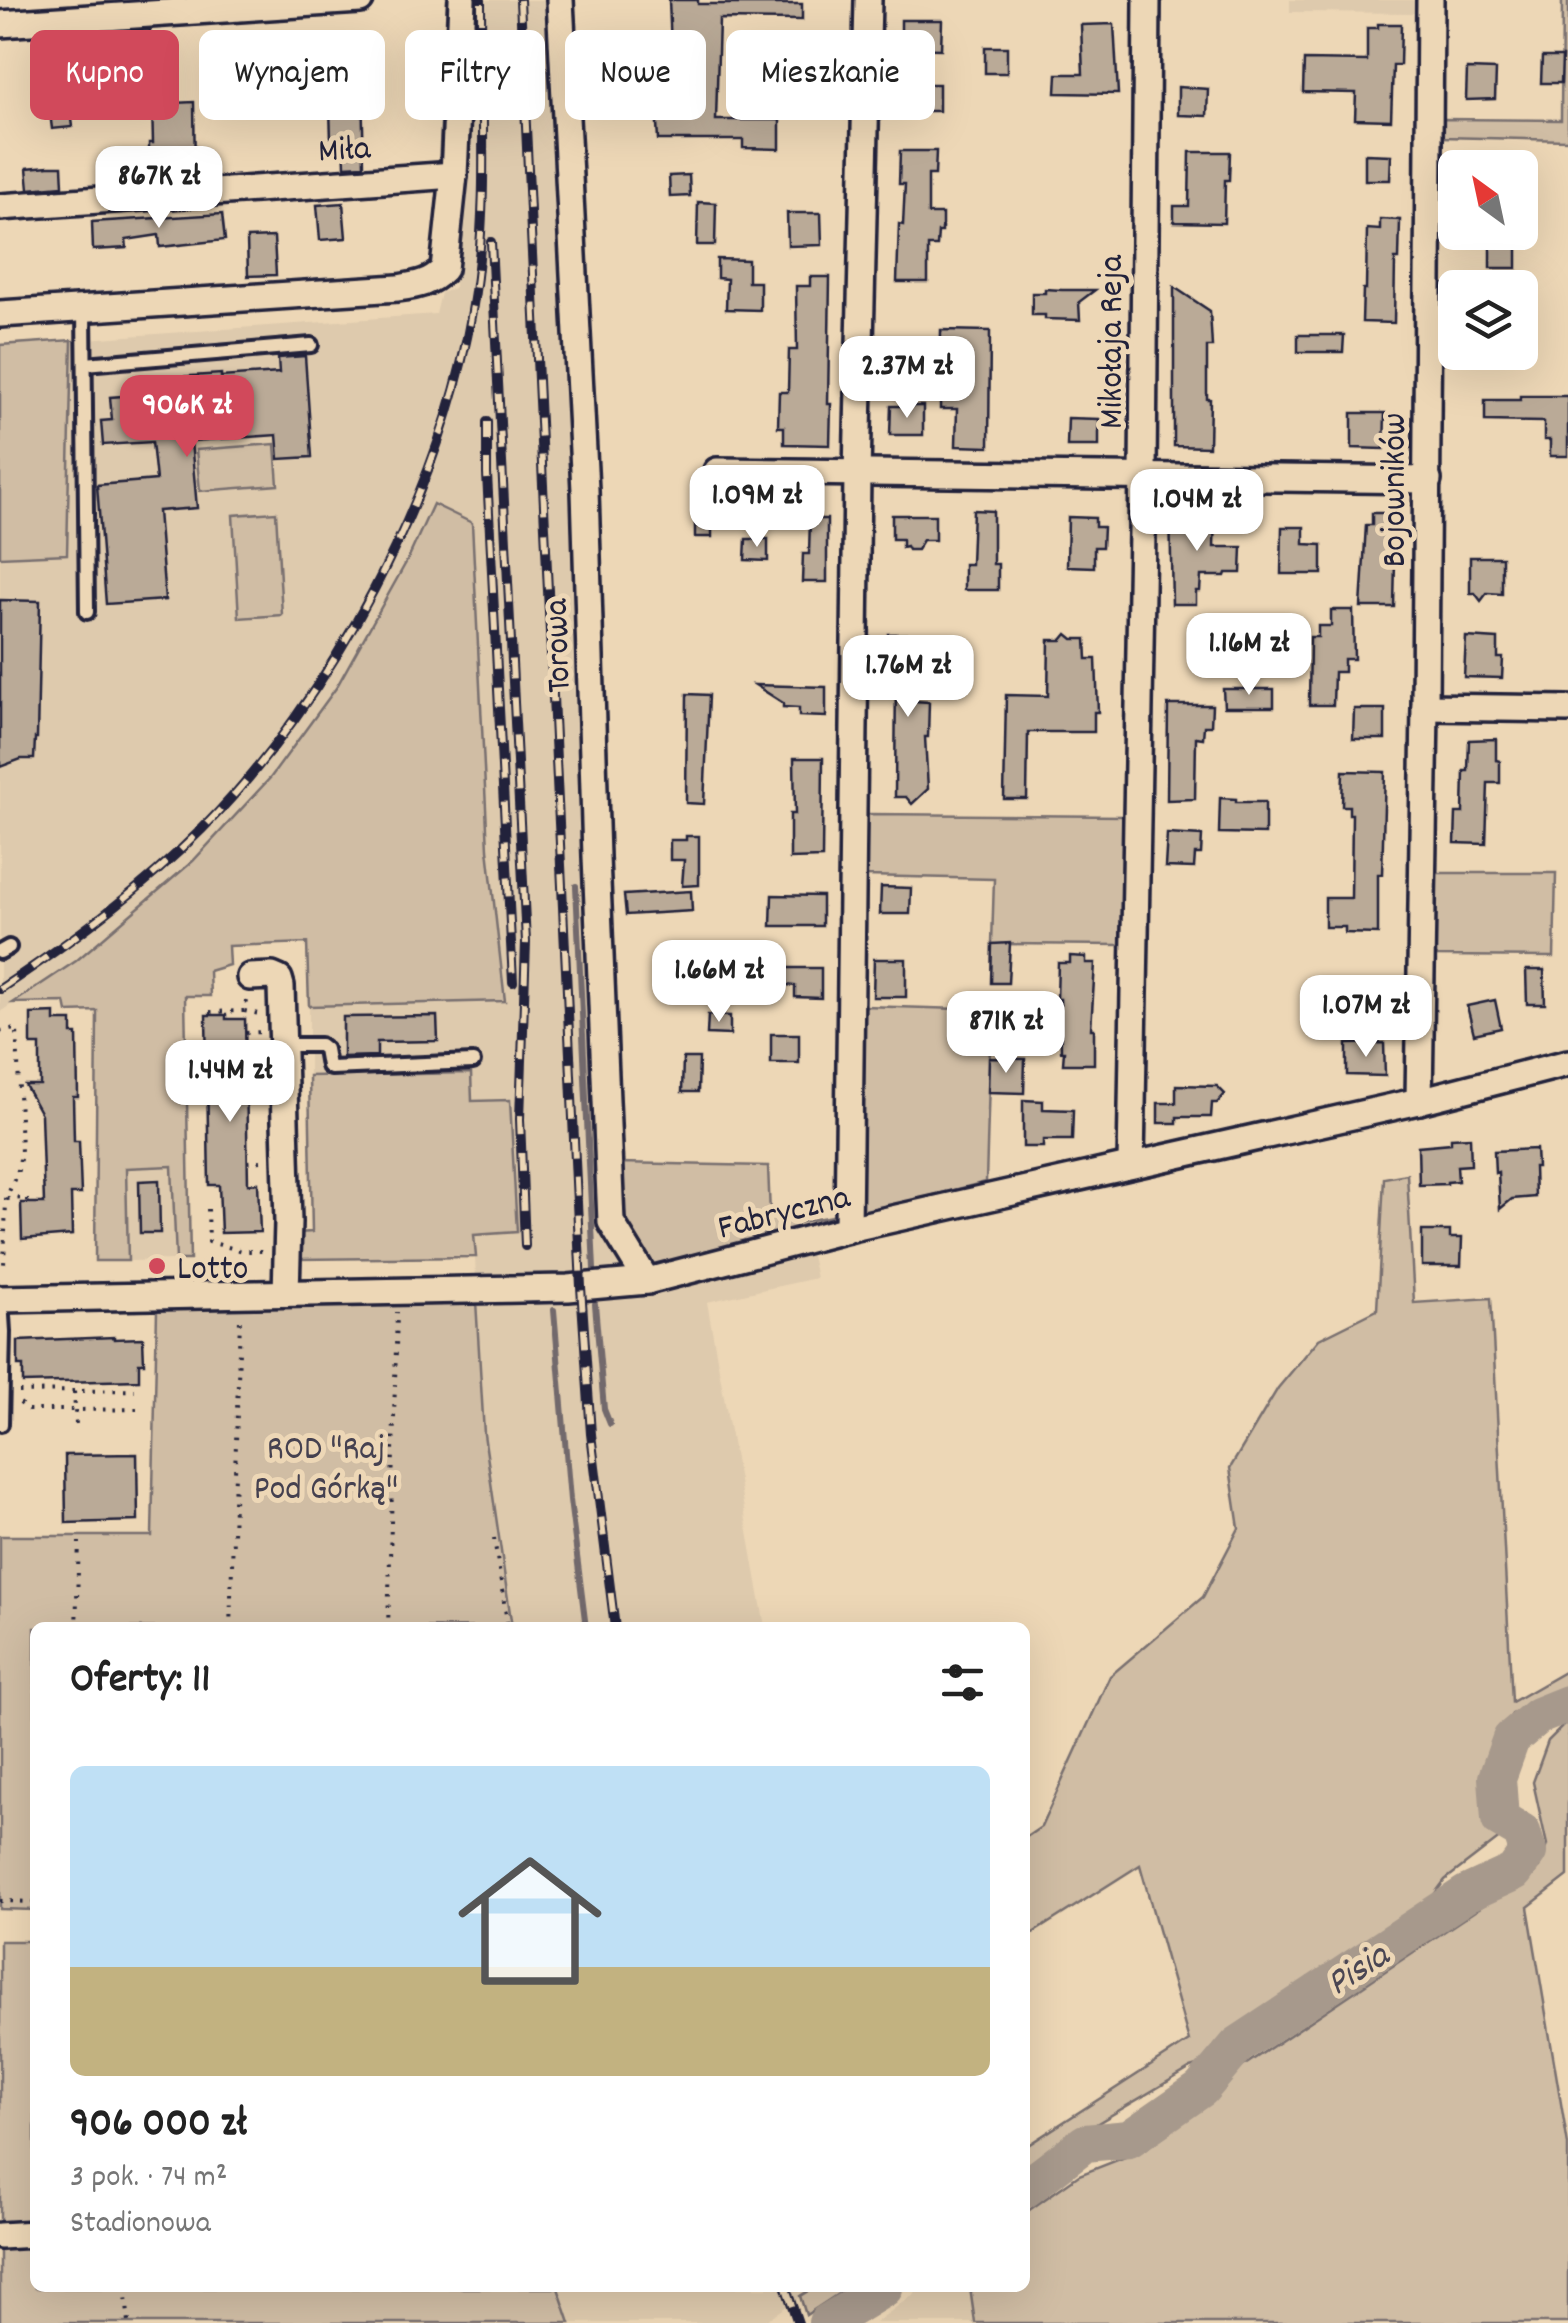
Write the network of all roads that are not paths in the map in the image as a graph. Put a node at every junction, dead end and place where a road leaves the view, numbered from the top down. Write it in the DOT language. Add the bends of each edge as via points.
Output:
graph roads {
  1 [pos="360,0"];
  2 [pos="462,0"];
  3 [pos="560,0"];
  4 [pos="868,0"];
  5 [pos="1147,0"];
  6 [pos="1430,0"];
  7 [pos="0,24"];
  8 [pos="454,175"];
  9 [pos="0,207"];
  10 [pos="84,308"];
  11 [pos="0,314"];
  12 [pos="311,345"];
  13 [pos="86,364"];
  14 [pos="717,470"];
  15 [pos="857,474"];
  16 [pos="1143,475"];
  17 [pos="1428,480"];
  18 [pos="87,612"];
  19 [pos="1425,707"];
  20 [pos="1568,710"];
  21 [pos="250,977"];
  22 [pos="273,1038"];
  23 [pos="472,1062"];
  24 [pos="1568,1063"];
  25 [pos="1419,1101"];
  26 [pos="1131,1165"];
  27 [pos="848,1229"];
  28 [pos="647,1281"];
  29 [pos="286,1292"];
  30 [pos="1,1299"];
  31 [pos="1,1424"];
  32 [pos="30,2234"];
  33 [pos="0,2236"];
  1 -- 7 [label="street"];
  2 -- 8 [label="street"];
  3 -- 28 [label="street, Torowa" via="611,1222"];
  4 -- 15 [label="street"];
  5 -- 16 [label="street, Mikołaja Reja"];
  6 -- 17 [label="street, Bojowników"];
  8 -- 9 [label="street, Miła"];
  8 -- 10 [label="street" via="444,268 423,284"];
  10 -- 11 [label="street"];
  10 -- 13 [label="lane"];
  12 -- 13 [label="lane"];
  13 -- 18 [label="lane"];
  14 -- 15 [label="street"];
  15 -- 16 [label="street"];
  15 -- 27 [label="street"];
  16 -- 17 [label="street"];
  16 -- 26 [label="street, Mikołaja Reja"];
  17 -- 19 [label="street, Bojowników"];
  19 -- 20 [label="street"];
  19 -- 25 [label="street, Bojowników"];
  21 -- 22 [label="street" via="279,979"];
  22 -- 23 [label="lane" via="320,1045 331,1068"];
  22 -- 29 [label="street" via="288,1222"];
  24 -- 25 [label="street, Fabryczna"];
  25 -- 26 [label="street, Fabryczna"];
  26 -- 27 [label="street, Fabryczna"];
  27 -- 28 [label="street, Fabryczna"];
  28 -- 29 [label="street, Fabryczna"];
  29 -- 30 [label="street, Fabryczna"];
  30 -- 31 [label="lane"];
  32 -- 33 [label="street"];
}
